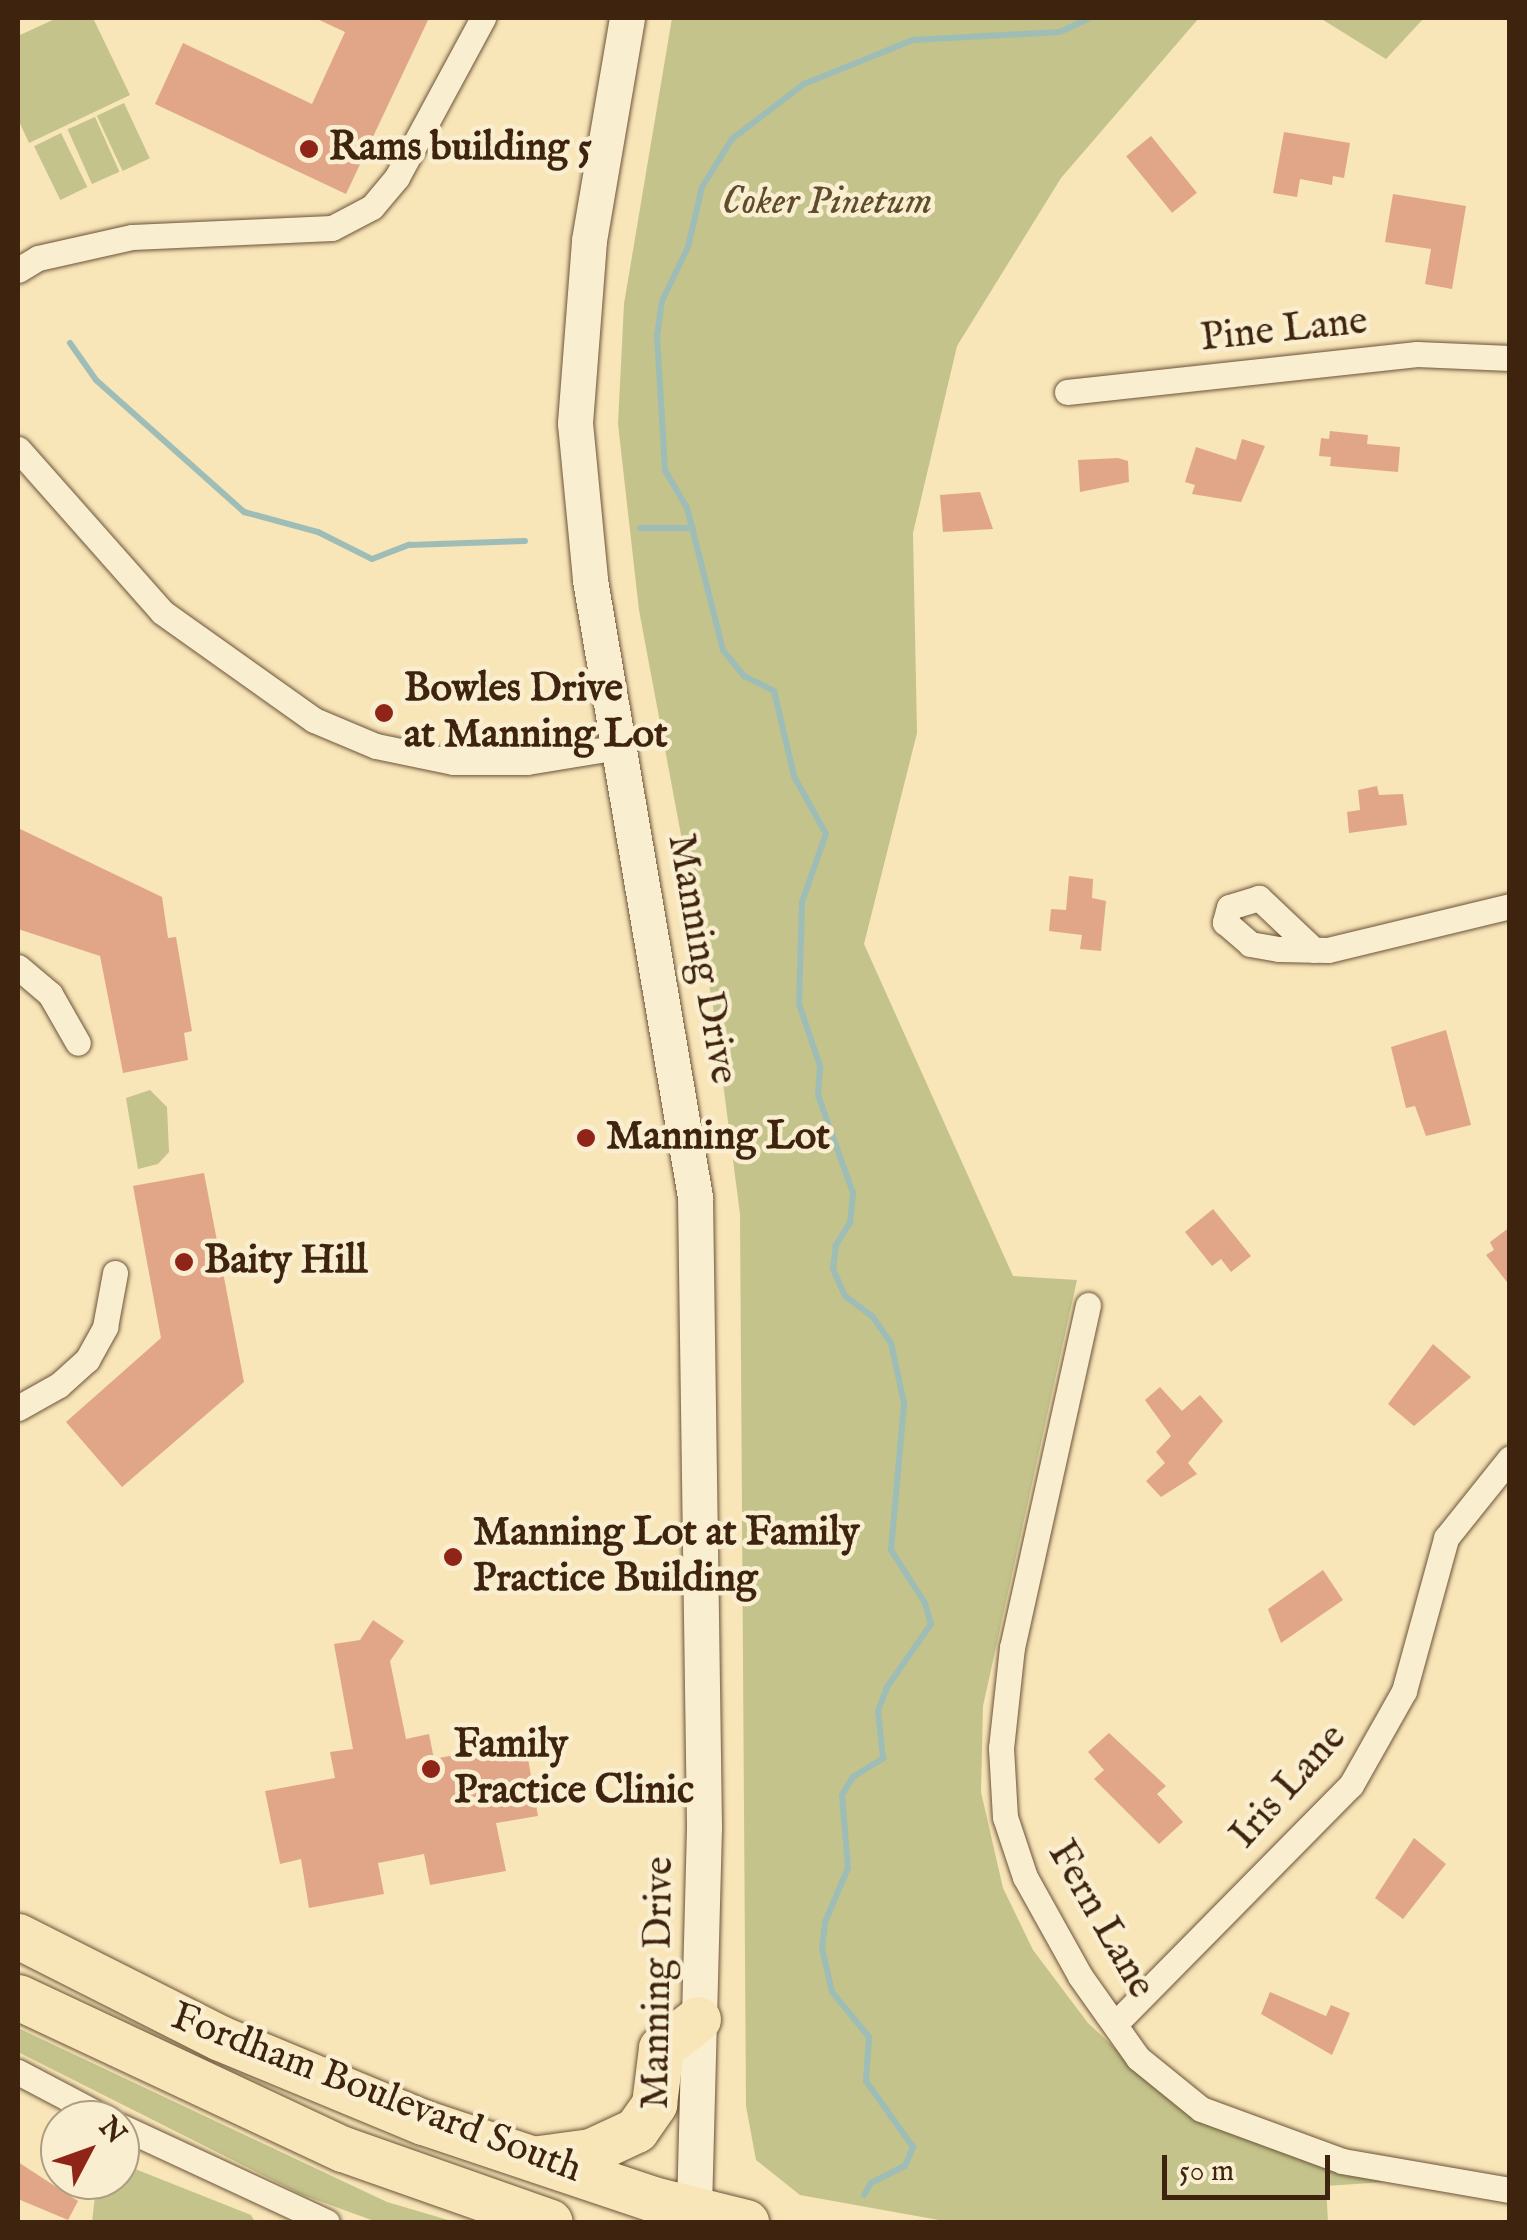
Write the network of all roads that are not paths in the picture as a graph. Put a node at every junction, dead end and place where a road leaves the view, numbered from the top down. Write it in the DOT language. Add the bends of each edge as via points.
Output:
graph roads {
  1 [pos="482,18"];
  2 [pos="626,18"];
  3 [pos="23,266"];
  4 [pos="1510,358"];
  5 [pos="1067,392"];
  6 [pos="18,449"];
  7 [pos="619,748"];
  8 [pos="1510,906"];
  9 [pos="1314,950"];
  10 [pos="18,967"];
  11 [pos="78,1042"];
  12 [pos="115,1273"];
  13 [pos="1088,1305"];
  14 [pos="18,1408"];
  15 [pos="1510,1458"];
  16 [pos="18,1936"];
  17 [pos="18,1997"];
  18 [pos="698,2019"];
  19 [pos="1116,2022"];
  20 [pos="18,2072"];
  21 [pos="71,2100"];
  22 [pos="140,2135"];
  23 [pos="528,2159"];
  24 [pos="1510,2190"];
  25 [pos="696,2218"];
  26 [pos="328,2222"];
  27 [pos="550,2222"];
  28 [pos="746,2222"];
  1 -- 3 [label="street" via="396,177 372,207 332,228 132,236"];
  2 -- 7 [label="street, Manning Drive" via="589,241 576,423 584,531"];
  4 -- 5 [label="street, Pine Lane" via="1417,354"];
  6 -- 7 [label="street" via="162,612 314,720 376,746 453,762 527,762"];
  7 -- 18 [label="street, Manning Drive" via="696,1197 704,1827"];
  8 -- 9 [label="street"];
  10 -- 11 [label="street" via="50,994"];
  12 -- 14 [label="street" via="105,1327 87,1360 60,1385"];
  13 -- 19 [label="street, Fern Lane" via="1012,1647 1002,1748 1005,1817 1025,1877 1080,1976"];
  15 -- 19 [label="street, Iris Lane" via="1446,1538 1404,1691 1352,1785"];
  16 -- 23 [label="highway, Fordham Boulevard South" via="220,2038"];
  17 -- 27 [label="highway, Fordham Boulevard South" via="344,2149"];
  18 -- 23 [label="highway" via="662,2048 654,2104 636,2130 591,2151"];
  18 -- 25 [label="street, Manning Drive"];
  19 -- 24 [label="street, Fern Lane" via="1138,2058 1168,2084 1202,2109 1266,2137 1342,2161"];
  20 -- 21 [label="street"];
  22 -- 26 [label="street"];
  23 -- 25 [label="highway, Fordham Boulevard South"];
  25 -- 28 [label="highway, Fordham Boulevard South"];
}
